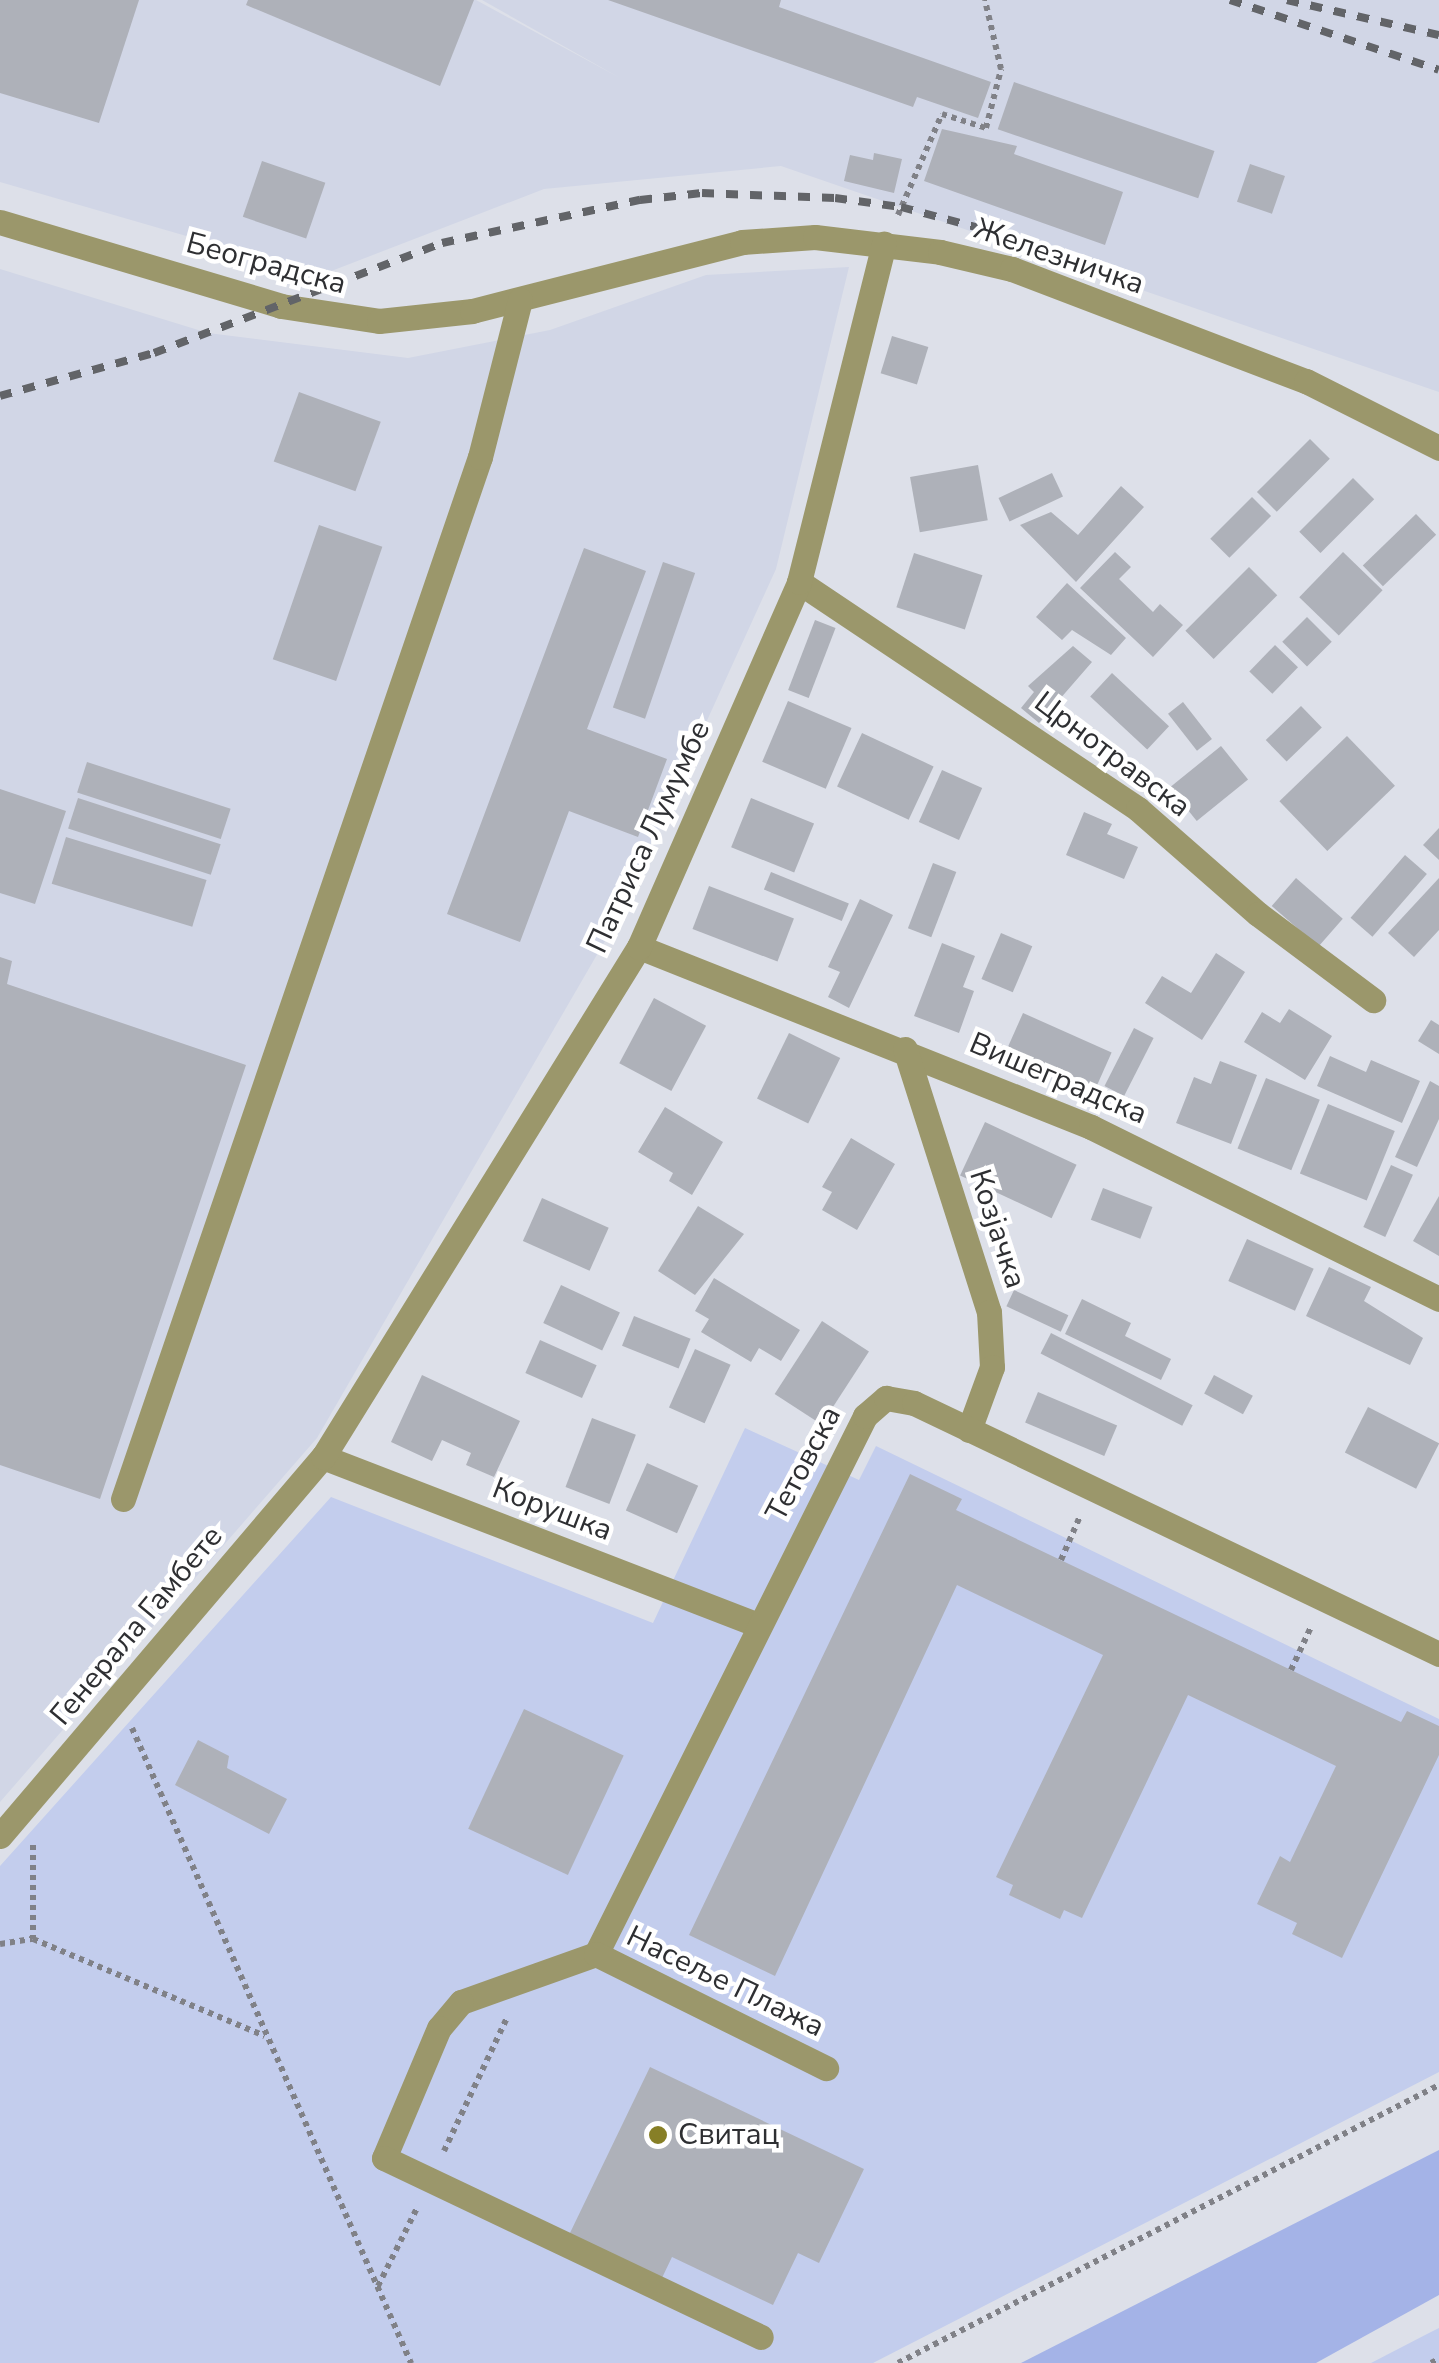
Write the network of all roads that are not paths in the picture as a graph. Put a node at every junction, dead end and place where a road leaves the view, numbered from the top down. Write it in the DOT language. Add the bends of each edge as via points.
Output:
graph roads {
  1 [pos="0,222"];
  2 [pos="884,244"];
  3 [pos="520,300"];
  4 [pos="1439,448"];
  5 [pos="798,582"];
  6 [pos="639,947"];
  7 [pos="1373,1000"];
  8 [pos="905,1049"];
  9 [pos="1439,1298"];
  10 [pos="969,1430"];
  11 [pos="323,1457"];
  12 [pos="123,1499"];
  13 [pos="756,1624"];
  14 [pos="1439,1654"];
  15 [pos="0,1836"];
  16 [pos="596,1954"];
  17 [pos="826,2068"];
  18 [pos="761,2337"];
  1 -- 3 [label="street, Београдска" via="337,319 423,320"];
  2 -- 3 [label="street, Железничка" via="815,237 742,242"];
  2 -- 4 [label="street, Железничка" via="1012,269 1306,381"];
  2 -- 5 [label="street, Патриса Лумумбе"];
  3 -- 12 [label="street" via="480,457"];
  5 -- 6 [label="street, Патриса Лумумбе"];
  5 -- 7 [label="street, Црнотравска" via="1138,809 1258,914"];
  6 -- 8 [label="street, Вишеградска"];
  6 -- 11 [label="street, Патриса Лумумбе"];
  8 -- 9 [label="street, Вишеградска" via="1092,1126"];
  8 -- 10 [label="street, Козјачка" via="989,1312 992,1368"];
  10 -- 13 [label="street, Тетовска" via="900,1398 873,1406"];
  10 -- 14 [label="street, Тетовска"];
  11 -- 13 [label="street, Корушка"];
  11 -- 15 [label="street, Генерала Гамбете"];
  13 -- 16 [label="street, Тетовска"];
  16 -- 17 [label="street, Насеље Плажа"];
  16 -- 18 [label="street" via="462,2002 439,2028 383,2148 389,2164"];
}
